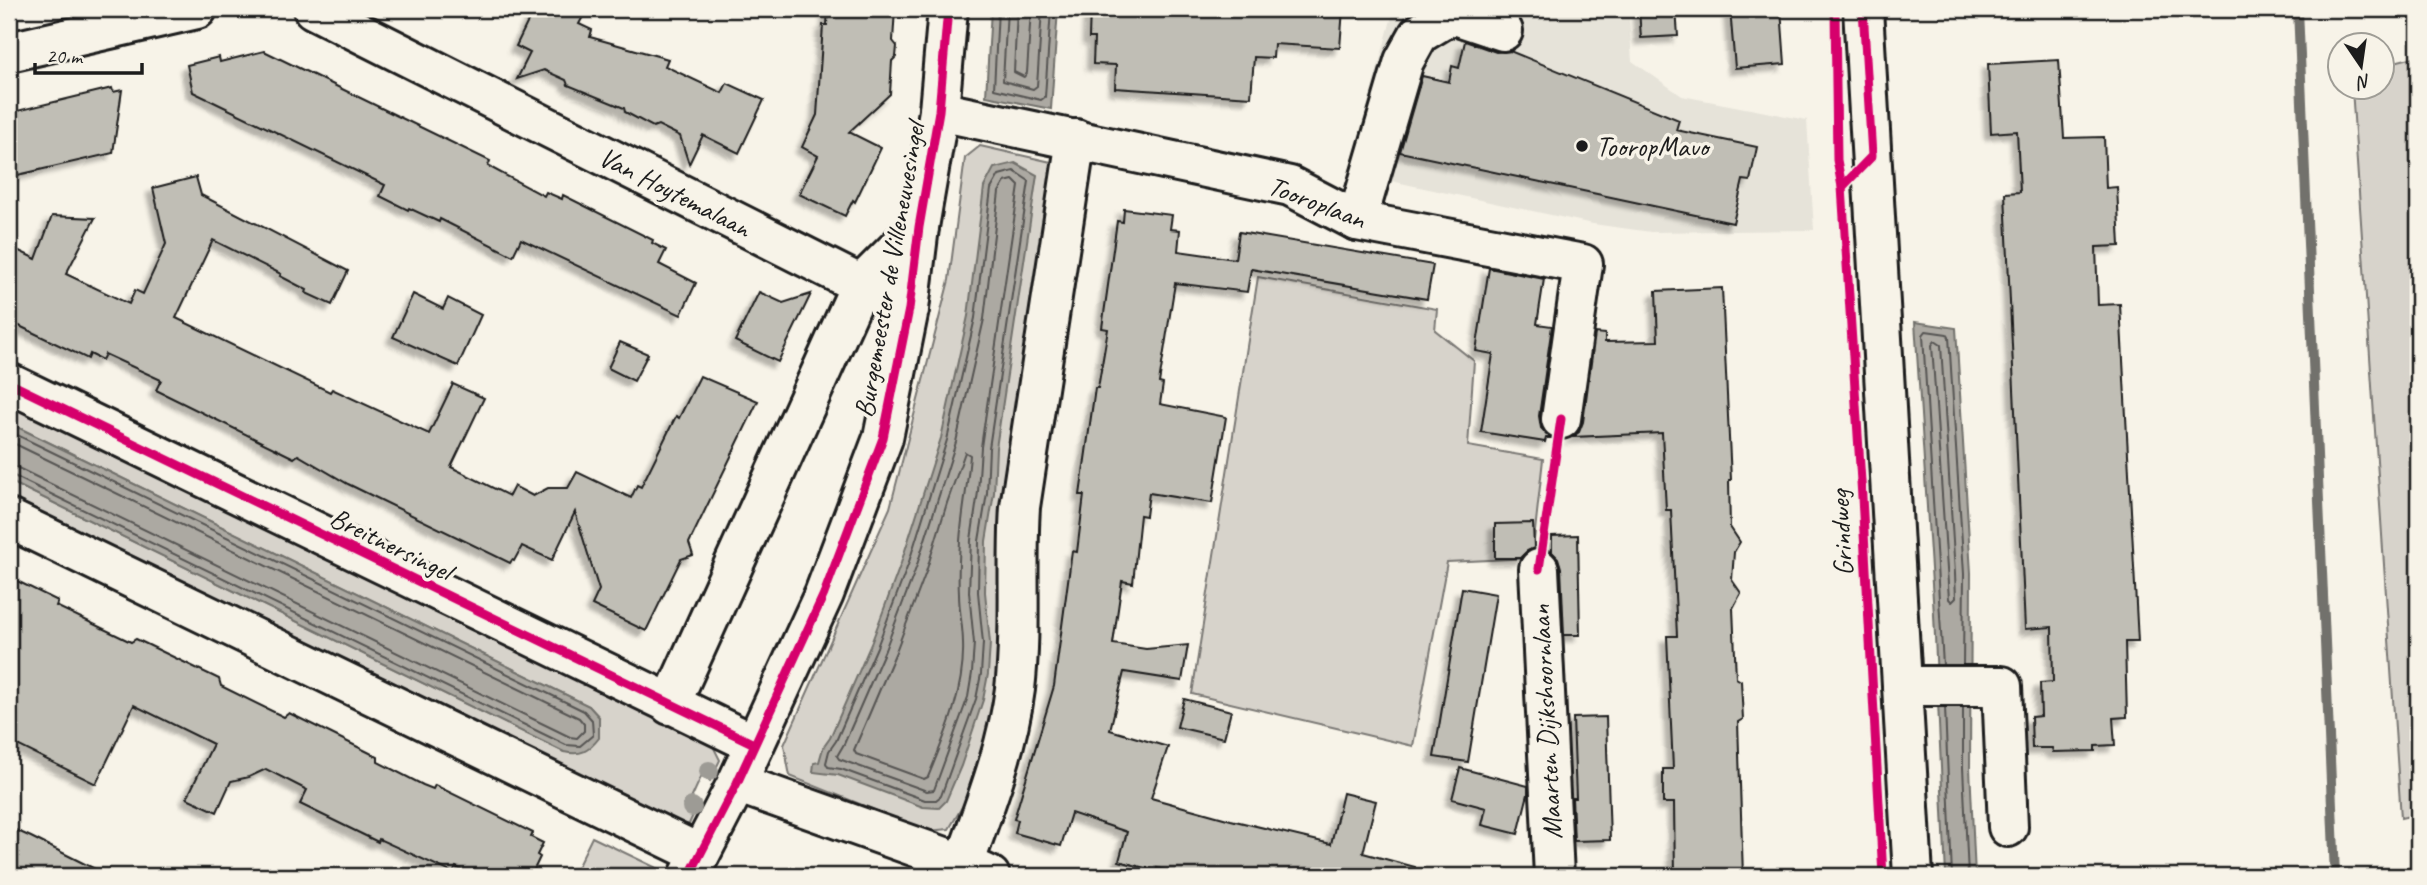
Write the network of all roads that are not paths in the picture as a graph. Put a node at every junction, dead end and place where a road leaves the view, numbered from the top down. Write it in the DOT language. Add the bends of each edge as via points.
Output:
graph roads {
  1 [pos="197,9"];
  2 [pos="313,9"];
  3 [pos="948,9"];
  4 [pos="1863,9"];
  5 [pos="1503,31"];
  6 [pos="9,52"];
  7 [pos="939,111"];
  8 [pos="1065,136"];
  9 [pos="1357,221"];
  10 [pos="919,227"];
  11 [pos="860,286"];
  12 [pos="909,309"];
  13 [pos="9,383"];
  14 [pos="1561,419"];
  15 [pos="9,519"];
  16 [pos="1539,569"];
  17 [pos="1916,686"];
  18 [pos="670,705"];
  19 [pos="754,744"];
  20 [pos="737,783"];
  21 [pos="2008,827"];
  22 [pos="694,865"];
  23 [pos="977,870"];
  24 [pos="1554,876"];
  25 [pos="1913,876"];
  1 -- 6 [label="street"];
  2 -- 11 [label="street, Van Hoytemalaan"];
  3 -- 7 [label="street, Burgemeester de Villeneuvesingel"];
  4 -- 17 [label="street, Grindweg"];
  5 -- 9 [label="street" via="1452,14 1419,34 1404,61"];
  7 -- 8 [label="street, Tooroplaan"];
  7 -- 10 [label="street, Burgemeester de Villeneuvesingel"];
  8 -- 9 [label="street, Tooroplaan" via="1290,186"];
  8 -- 23 [label="street" via="1020,507 1015,692"];
  9 -- 14 [label="street, Tooroplaan" via="1583,264"];
  10 -- 11 [label="street, Burgemeester de Villeneuvesingel"];
  10 -- 12 [label="street, Burgemeester de Villeneuvesingel"];
  11 -- 12 [label="street, Van Hoytemalaan"];
  11 -- 18 [label="street, Burgemeester de Villeneuvesingel"];
  12 -- 19 [label="street, Burgemeester de Villeneuvesingel" via="883,438 824,594"];
  13 -- 18 [label="street, Breitnersingel"];
  15 -- 22 [label="street"];
  16 -- 24 [label="street, Maarten Dijkshoornlaan"];
  17 -- 21 [label="street" via="2002,686"];
  17 -- 25 [label="street, Grindweg"];
  18 -- 19 [label="street, Breitnersingel"];
  19 -- 20 [label="street, Burgemeester de Villeneuvesingel"];
  20 -- 22 [label="street, Burgemeester de Villeneuvesingel"];
  20 -- 23 [label="street"];
}
